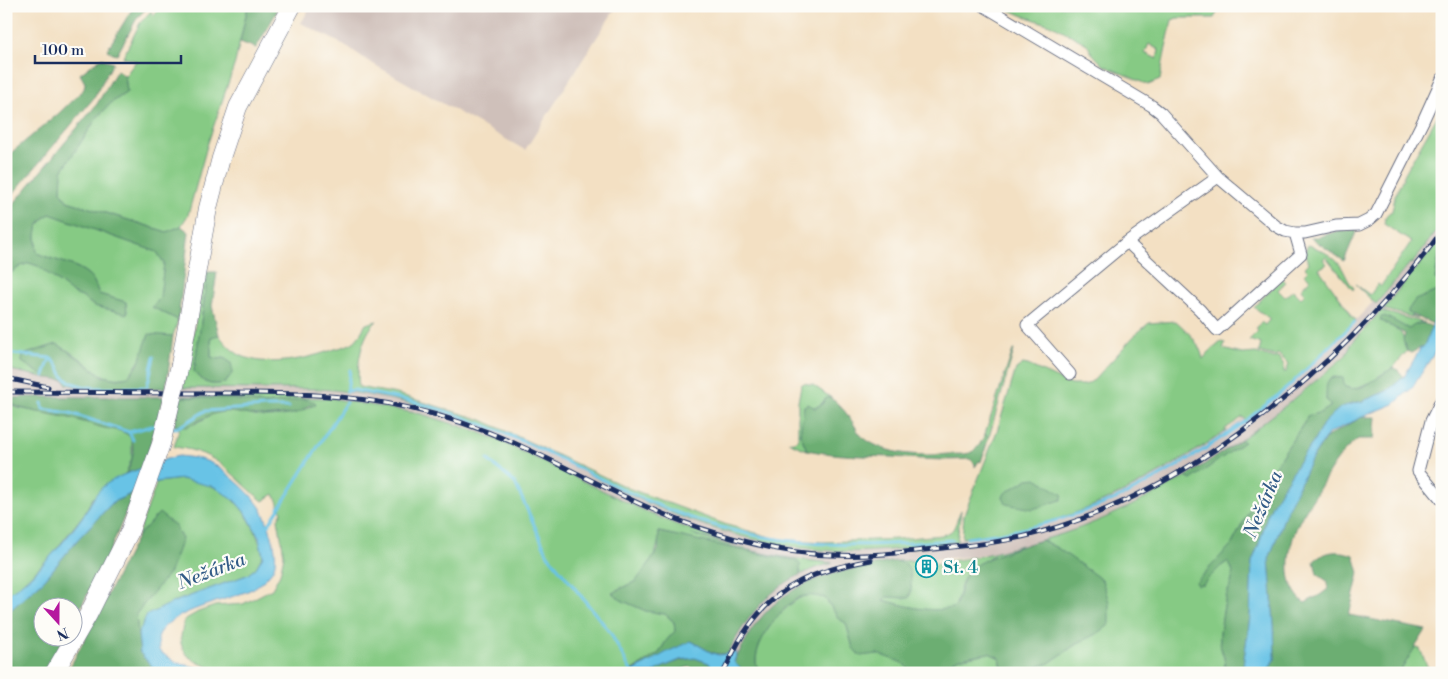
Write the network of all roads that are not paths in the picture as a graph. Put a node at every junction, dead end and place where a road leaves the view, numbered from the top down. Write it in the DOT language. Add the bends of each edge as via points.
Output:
graph roads {
  1 [pos="292,6"];
  2 [pos="984,6"];
  3 [pos="1442,79"];
  4 [pos="1218,177"];
  5 [pos="1295,233"];
  6 [pos="1128,242"];
  7 [pos="1070,374"];
  8 [pos="1442,399"];
  9 [pos="1442,500"];
  10 [pos="54,673"];
  1 -- 10 [label="main road, bridge" via="238,108 221,158 161,444 128,533 88,615"];
  2 -- 4 [label="street" via="1152,106"];
  3 -- 5 [label="street" via="1376,214 1359,225"];
  4 -- 5 [label="street" via="1276,226"];
  4 -- 6 [label="street"];
  5 -- 6 [label="street" via="1301,254 1217,330"];
  6 -- 7 [label="street" via="1027,325"];
  8 -- 9 [label="street" via="1431,421 1418,471"];
}
